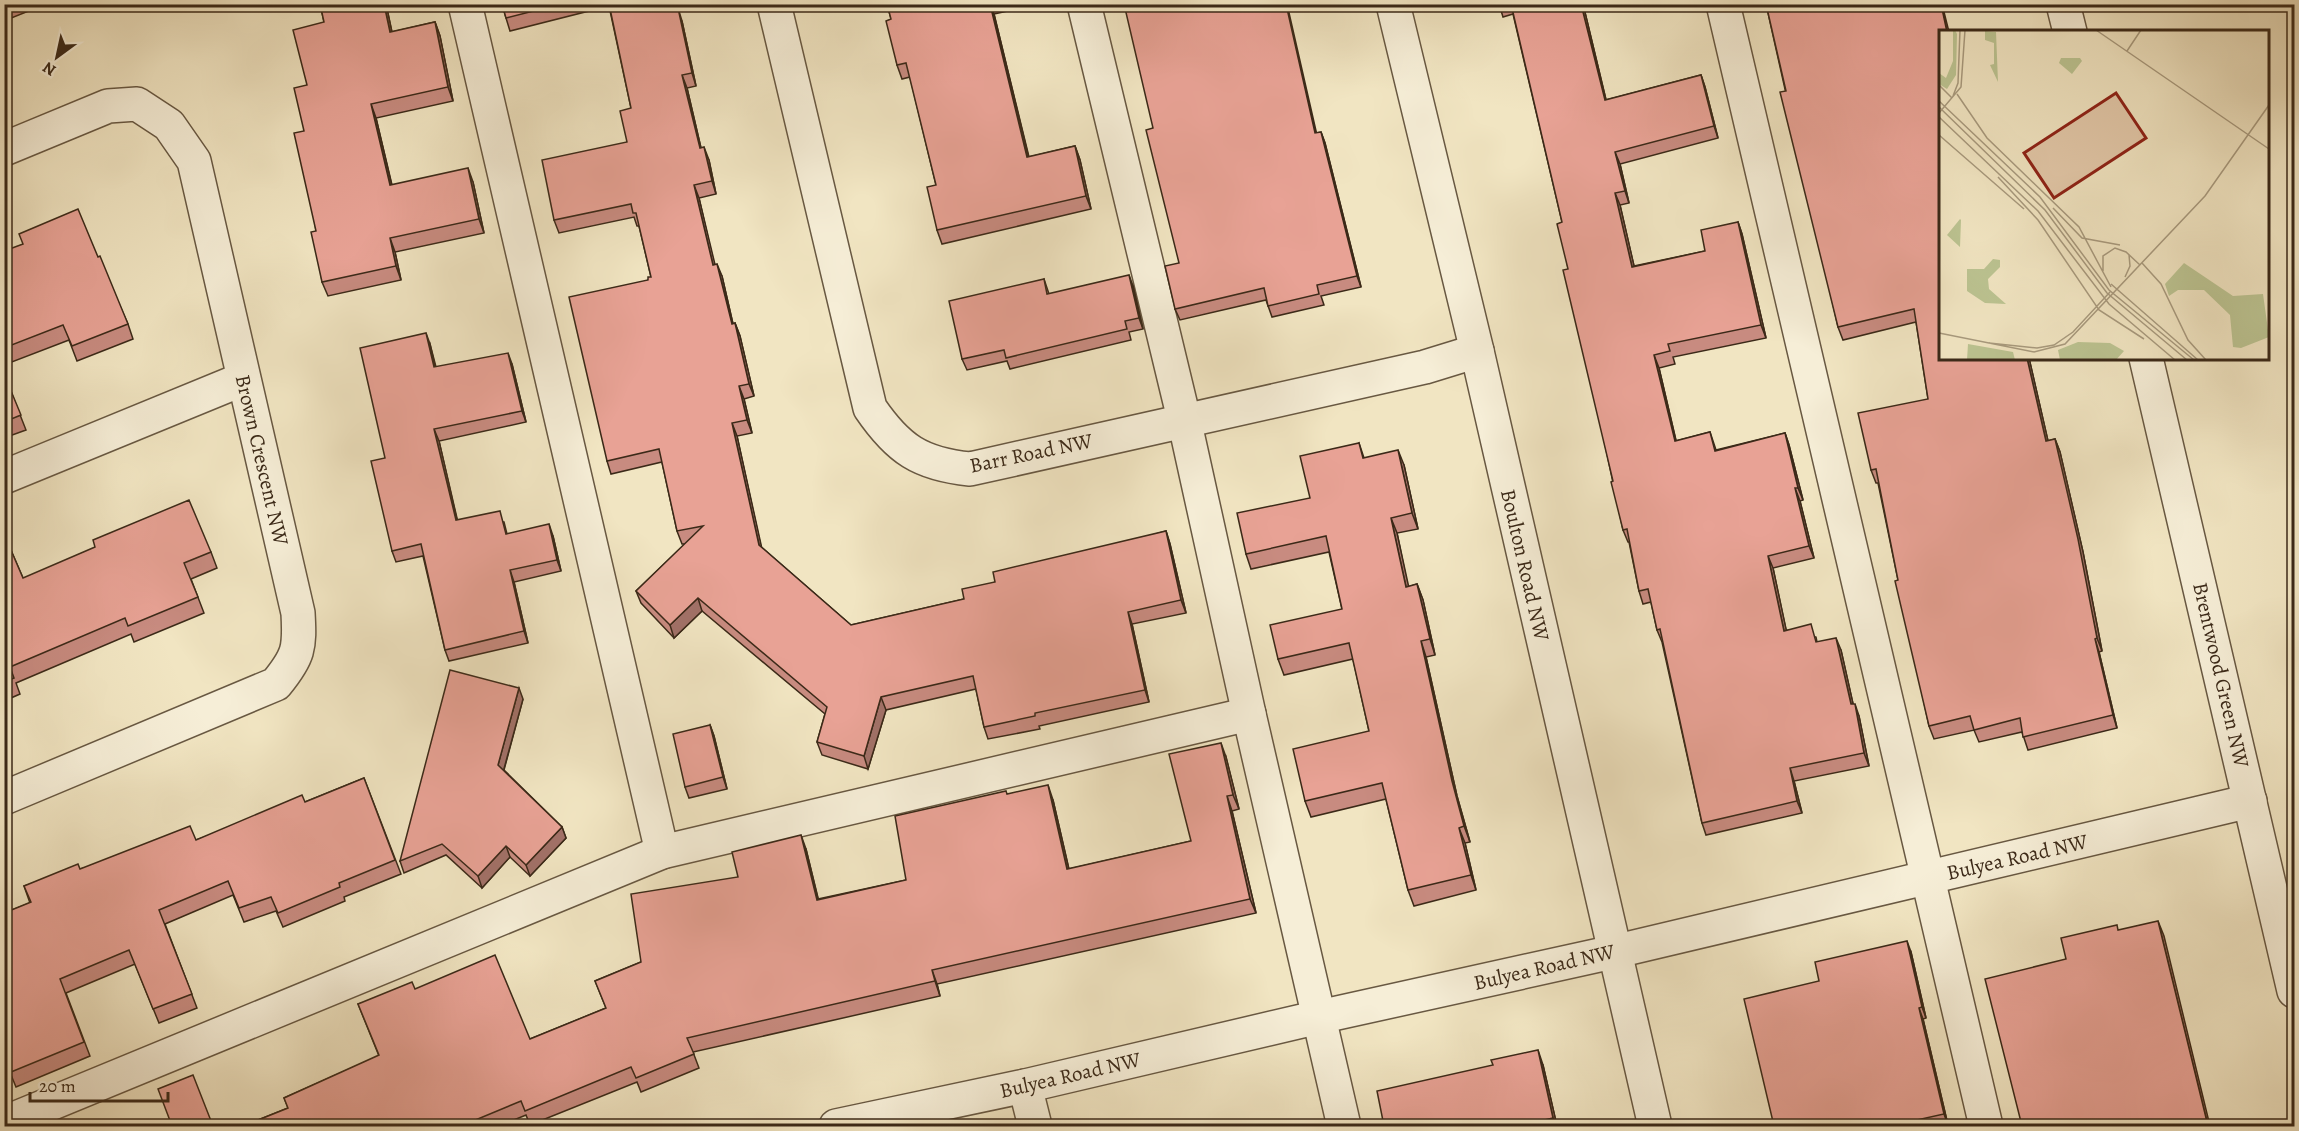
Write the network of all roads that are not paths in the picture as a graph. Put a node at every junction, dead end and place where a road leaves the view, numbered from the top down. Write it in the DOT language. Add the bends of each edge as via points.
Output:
graph roads {
  1 [pos="465,4"];
  2 [pos="774,4"];
  3 [pos="1084,4"];
  4 [pos="1393,4"];
  5 [pos="1723,4"];
  6 [pos="2063,4"];
  7 [pos="2070,30"];
  8 [pos="4,149"];
  9 [pos="1476,351"];
  10 [pos="2146,360"];
  11 [pos="243,379"];
  12 [pos="1184,419"];
  13 [pos="4,477"];
  14 [pos="1249,714"];
  15 [pos="4,798"];
  16 [pos="2250,801"];
  17 [pos="662,852"];
  18 [pos="1927,878"];
  19 [pos="1613,952"];
  20 [pos="2295,991"];
  21 [pos="1319,1017"];
  22 [pos="1025,1086"];
  23 [pos="4,1123"];
  24 [pos="836,1126"];
  25 [pos="1035,1126"];
  26 [pos="1344,1126"];
  27 [pos="1655,1126"];
  28 [pos="1986,1126"];
  1 -- 17 [label="street"];
  2 -- 12 [label="street, Barr Road NW" via="870,408 885,430 923,459 970,469"];
  3 -- 12 [label="street"];
  4 -- 9 [label="street, Boulton Road NW"];
  5 -- 18 [label="street"];
  6 -- 7 [label="street"];
  8 -- 11 [label="street, Brown Crescent NW" via="108,106 136,104 169,125 194,161"];
  9 -- 12 [label="street, Barr Road NW" via="1425,366"];
  9 -- 19 [label="street, Boulton Road NW"];
  10 -- 16 [label="street, Brentwood Green NW"];
  11 -- 13 [label="street"];
  11 -- 15 [label="street, Brown Crescent NW" via="298,613 299,642 292,664 276,684"];
  12 -- 14 [label="street"];
  14 -- 17 [label="street"];
  14 -- 21 [label="street"];
  16 -- 18 [label="street, Bulyea Road NW"];
  16 -- 20 [label="street, Brentwood Green NW"];
  17 -- 23 [label="street"];
  18 -- 19 [label="street, Bulyea Road NW"];
  18 -- 28 [label="street"];
  19 -- 21 [label="street, Bulyea Road NW"];
  19 -- 27 [label="street, Boulton Road NW"];
  21 -- 22 [label="street, Bulyea Road NW"];
  21 -- 26 [label="street"];
  22 -- 24 [label="street, Bulyea Road NW"];
  22 -- 25 [label="street"];
}
